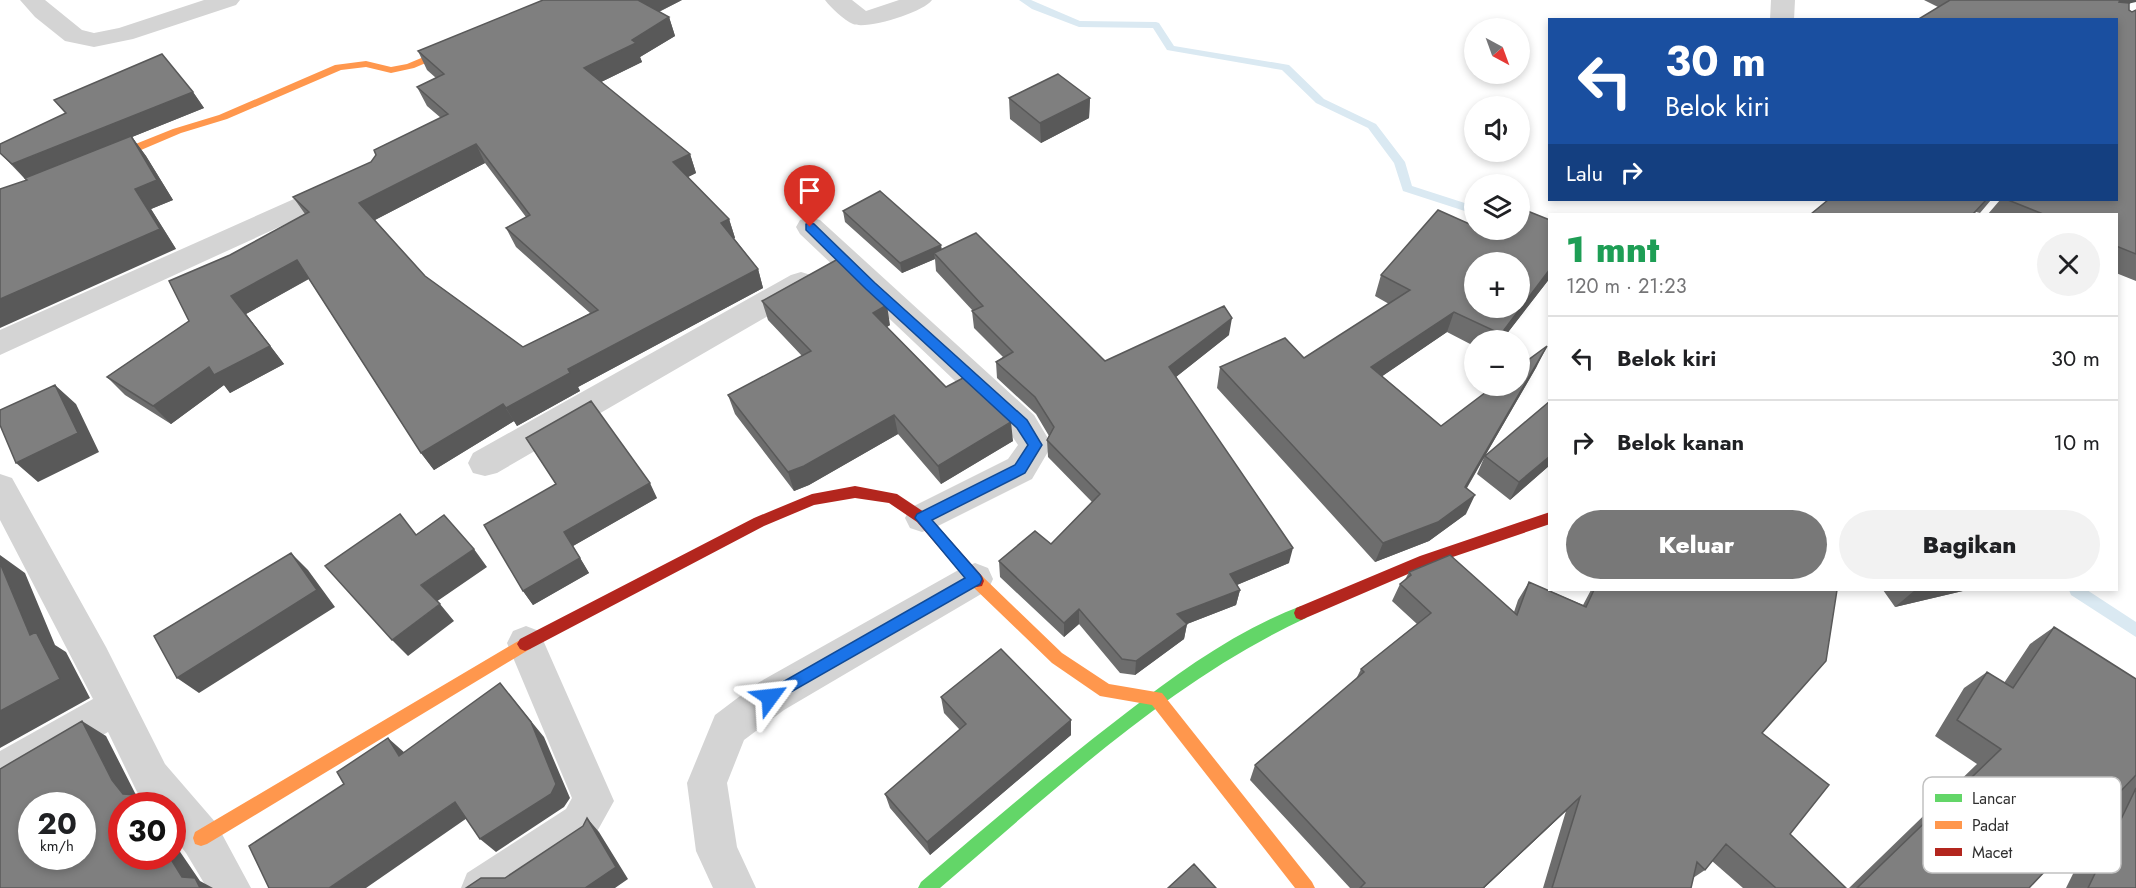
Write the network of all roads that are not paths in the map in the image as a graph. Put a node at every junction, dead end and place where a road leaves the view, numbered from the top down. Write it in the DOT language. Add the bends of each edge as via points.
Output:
graph roads {
  1 [pos="32,0"];
  2 [pos="228,0"];
  3 [pos="837,0"];
  4 [pos="920,0"];
  5 [pos="1783,0"];
  6 [pos="1782,18"];
  7 [pos="479,37"];
  8 [pos="79,172"];
  9 [pos="360,178"];
  10 [pos="810,227"];
  11 [pos="843,259"];
  12 [pos="0,343"];
  13 [pos="485,463"];
  14 [pos="0,488"];
  15 [pos="922,518"];
  16 [pos="1548,519"];
  17 [pos="975,579"];
  18 [pos="526,643"];
  19 [pos="1156,698"];
  20 [pos="115,707"];
  21 [pos="0,772"];
  22 [pos="201,838"];
  23 [pos="230,888"];
  24 [pos="482,888"];
  25 [pos="735,888"];
  26 [pos="927,888"];
  27 [pos="1306,888"];
  1 -- 2 [label="street" via="75,36 94,40"];
  3 -- 4 [label="street" via="861,20"];
  5 -- 6 [label="street"];
  7 -- 8 [label="street" via="410,66 391,70 366,64 339,67"];
  9 -- 12 [label="street"];
  10 -- 11 [label="street"];
  11 -- 13 [label="street"];
  11 -- 15 [label="street" via="1022,424 1035,445 1020,469"];
  14 -- 20 [label="street"];
  15 -- 17 [label="street"];
  15 -- 18 [label="street" via="891,498 855,492 812,500 759,522"];
  16 -- 19 [label="street" via="1425,560 1265,628"];
  17 -- 19 [label="street" via="1057,658 1106,691"];
  17 -- 25 [label="street" via="770,697 729,728 707,783 717,851"];
  18 -- 22 [label="street"];
  18 -- 24 [label="street" via="594,801 580,823"];
  19 -- 26 [label="street"];
  19 -- 27 [label="street"];
  20 -- 21 [label="street"];
  20 -- 22 [label="street" via="152,778"];
  22 -- 23 [label="street"];
}
